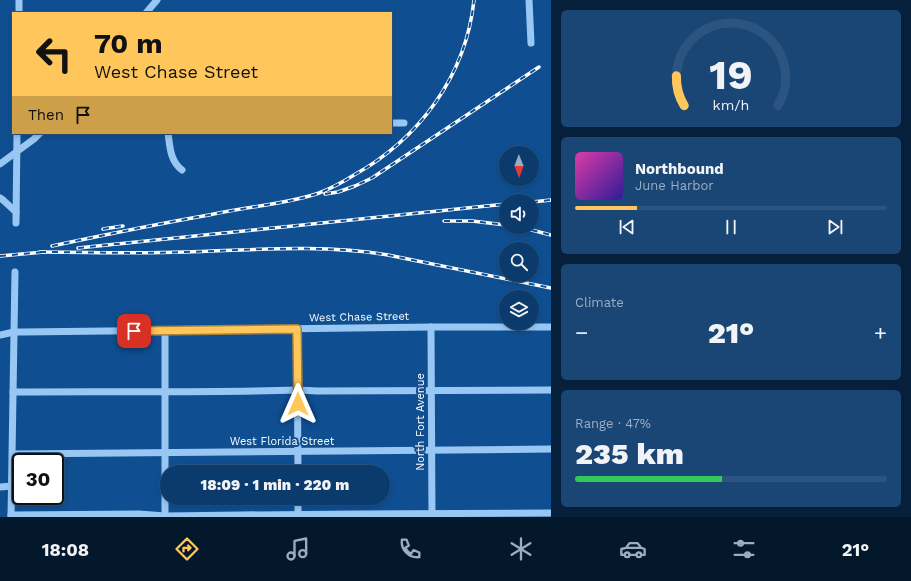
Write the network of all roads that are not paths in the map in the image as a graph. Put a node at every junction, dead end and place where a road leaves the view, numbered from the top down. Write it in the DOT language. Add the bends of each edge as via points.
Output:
graph roads {
  1 [pos="19,0"];
  2 [pos="157,0"];
  3 [pos="529,0"];
  4 [pos="19,12"];
  5 [pos="147,12"];
  6 [pos="531,43"];
  7 [pos="392,123"];
  8 [pos="404,123"];
  9 [pos="17,134"];
  10 [pos="39,134"];
  11 [pos="168,134"];
  12 [pos="16,153"];
  13 [pos="0,164"];
  14 [pos="182,170"];
  15 [pos="0,198"];
  16 [pos="16,212"];
  17 [pos="16,223"];
  18 [pos="15,272"];
  19 [pos="431,327"];
  20 [pos="551,327"];
  21 [pos="297,329"];
  22 [pos="165,330"];
  23 [pos="14,332"];
  24 [pos="0,335"];
  25 [pos="298,390"];
  26 [pos="431,390"];
  27 [pos="551,390"];
  28 [pos="14,392"];
  29 [pos="165,392"];
  30 [pos="551,450"];
  31 [pos="431,451"];
  32 [pos="165,452"];
  33 [pos="298,452"];
  34 [pos="13,453"];
  35 [pos="64,453"];
  36 [pos="298,465"];
  37 [pos="12,486"];
  38 [pos="0,487"];
  39 [pos="298,505"];
  40 [pos="551,513"];
  41 [pos="432,515"];
  42 [pos="11,516"];
  43 [pos="165,516"];
  44 [pos="298,516"];
  1 -- 4 [label="street"];
  2 -- 5 [label="street"];
  3 -- 6 [label="street"];
  7 -- 8 [label="street"];
  9 -- 12 [label="street"];
  10 -- 12 [label="street"];
  11 -- 14 [label="street" via="173,159"];
  12 -- 13 [label="street"];
  12 -- 16 [label="street"];
  15 -- 16 [label="street"];
  16 -- 17 [label="street"];
  18 -- 23 [label="street"];
  19 -- 20 [label="street, West Chase Street"];
  19 -- 21 [label="street, West Chase Street"];
  19 -- 26 [label="street, North Fort Avenue"];
  21 -- 22 [label="street, West Chase Street"];
  21 -- 25 [label="street"];
  22 -- 23 [label="street, West Chase Street"];
  22 -- 29 [label="street"];
  23 -- 24 [label="street, West Chase Street"];
  23 -- 28 [label="street"];
  25 -- 26 [label="street"];
  25 -- 29 [label="street"];
  25 -- 33 [label="street"];
  26 -- 27 [label="street"];
  26 -- 31 [label="street, North Fort Avenue"];
  28 -- 29 [label="street"];
  28 -- 34 [label="street"];
  29 -- 32 [label="street"];
  30 -- 31 [label="street, West Florida Street"];
  31 -- 33 [label="street, West Florida Street"];
  31 -- 41 [label="street, North Fort Avenue"];
  32 -- 33 [label="street, West Florida Street"];
  32 -- 35 [label="street, West Florida Street"];
  32 -- 43 [label="street"];
  33 -- 36 [label="street"];
  37 -- 38 [label="street"];
  37 -- 42 [label="street"];
  39 -- 44 [label="street"];
  40 -- 41 [label="street"];
  41 -- 44 [label="street"];
  42 -- 43 [label="street"];
  43 -- 44 [label="street"];
}
